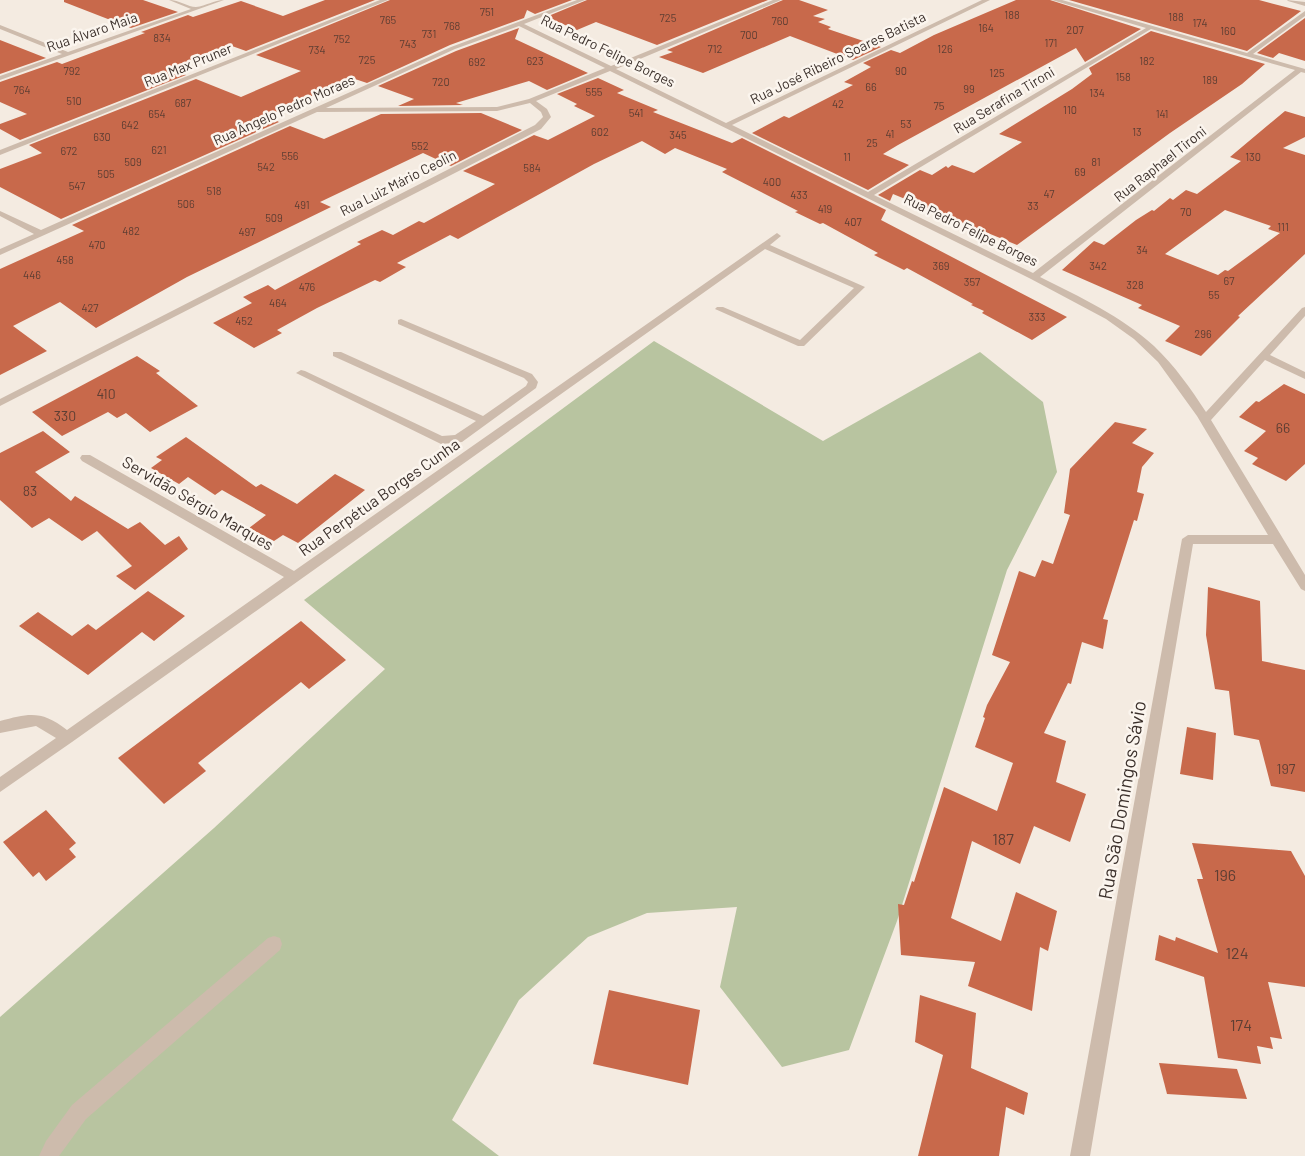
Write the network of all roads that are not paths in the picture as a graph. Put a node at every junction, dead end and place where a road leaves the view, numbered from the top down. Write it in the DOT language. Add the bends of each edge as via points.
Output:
graph roads {
  1 [pos="172,0"];
  2 [pos="221,0"];
  3 [pos="385,0"];
  4 [pos="582,0"];
  5 [pos="778,0"];
  6 [pos="987,0"];
  7 [pos="1055,0"];
  8 [pos="1290,0"];
  9 [pos="1305,4"];
  10 [pos="197,9"];
  11 [pos="1305,13"];
  12 [pos="518,23"];
  13 [pos="0,27"];
  14 [pos="1151,27"];
  15 [pos="67,54"];
  16 [pos="1248,55"];
  17 [pos="611,68"];
  18 [pos="1303,71"];
  19 [pos="0,78"];
  20 [pos="531,102"];
  21 [pos="314,110"];
  22 [pos="728,125"];
  23 [pos="0,153"];
  24 [pos="869,195"];
  25 [pos="0,213"];
  26 [pos="41,234"];
  27 [pos="777,236"];
  28 [pos="764,245"];
  29 [pos="0,252"];
  30 [pos="1034,277"];
  31 [pos="720,309"];
  32 [pos="1305,310"];
  33 [pos="402,322"];
  34 [pos="337,354"];
  35 [pos="1264,356"];
  36 [pos="302,373"];
  37 [pos="1305,376"];
  38 [pos="0,404"];
  39 [pos="1205,420"];
  40 [pos="484,421"];
  41 [pos="469,432"];
  42 [pos="486,441"];
  43 [pos="86,458"];
  44 [pos="1277,540"];
  45 [pos="294,577"];
  46 [pos="1305,586"];
  47 [pos="0,727"];
  48 [pos="66,738"];
  49 [pos="0,785"];
  50 [pos="274,944"];
  51 [pos="49,1156"];
  52 [pos="1080,1156"];
  1 -- 10 [label="street"];
  2 -- 10 [label="street, Rua Álvaro Maia"];
  3 -- 23 [label="street, Rua Max Pruner"];
  4 -- 12 [label="street, Rua Ângelo Pedro Moraes"];
  5 -- 17 [label="street"];
  6 -- 22 [label="street, Rua José Ribeiro Soares Batista"];
  7 -- 14 [label="street"];
  8 -- 9 [label="street"];
  10 -- 15 [label="street, Rua Álvaro Maia"];
  11 -- 16 [label="street"];
  12 -- 17 [label="street, Rua Pedro Felipe Borges"];
  12 -- 21 [label="street, Rua Ângelo Pedro Moraes"];
  13 -- 15 [label="street"];
  14 -- 16 [label="street"];
  14 -- 24 [label="street, Rua Serafina Tironi"];
  15 -- 19 [label="street, Rua Álvaro Maia"];
  16 -- 18 [label="street"];
  17 -- 20 [label="street"];
  17 -- 22 [label="street, Rua Pedro Felipe Borges"];
  18 -- 30 [label="street, Rua Raphael Tironi"];
  20 -- 21 [label="street" via="481,110"];
  20 -- 38 [label="street, Rua Luiz Mário Ceolin" via="547,117 538,127"];
  21 -- 26 [label="street, Rua Ângelo Pedro Moraes"];
  22 -- 24 [label="street, Rua Pedro Felipe Borges"];
  24 -- 30 [label="street, Rua Pedro Felipe Borges"];
  25 -- 26 [label="street"];
  26 -- 29 [label="street, Rua Ângelo Pedro Moraes"];
  27 -- 28 [label="street, Rua Perpétua Borges Cunha"];
  28 -- 31 [label="street" via="860,287 801,344"];
  28 -- 42 [label="street, Rua Perpétua Borges Cunha"];
  30 -- 39 [label="street, Rua Pedro Felipe Borges" via="1131,332 1167,366"];
  32 -- 35 [label="street"];
  33 -- 40 [label="street" via="528,376 533,382 531,388"];
  34 -- 40 [label="street"];
  35 -- 37 [label="street"];
  35 -- 39 [label="street"];
  36 -- 41 [label="street" via="441,440 458,439"];
  39 -- 44 [label="street, Rua Pedro Felipe Borges"];
  40 -- 41 [label="street"];
  41 -- 42 [label="street"];
  42 -- 45 [label="street, Rua Perpétua Borges Cunha"];
  43 -- 45 [label="street, Servidão Sérgio Marques"];
  44 -- 46 [label="street, Rua Pedro Felipe Borges"];
  44 -- 52 [label="street, Rua São Domingos Sávio" via="1188,539"];
  45 -- 48 [label="street, Rua Perpétua Borges Cunha"];
  47 -- 48 [label="street" via="33,719 48,723"];
  48 -- 49 [label="street, Rua Perpétua Borges Cunha"];
  50 -- 51 [label="street" via="79,1112"];
}
